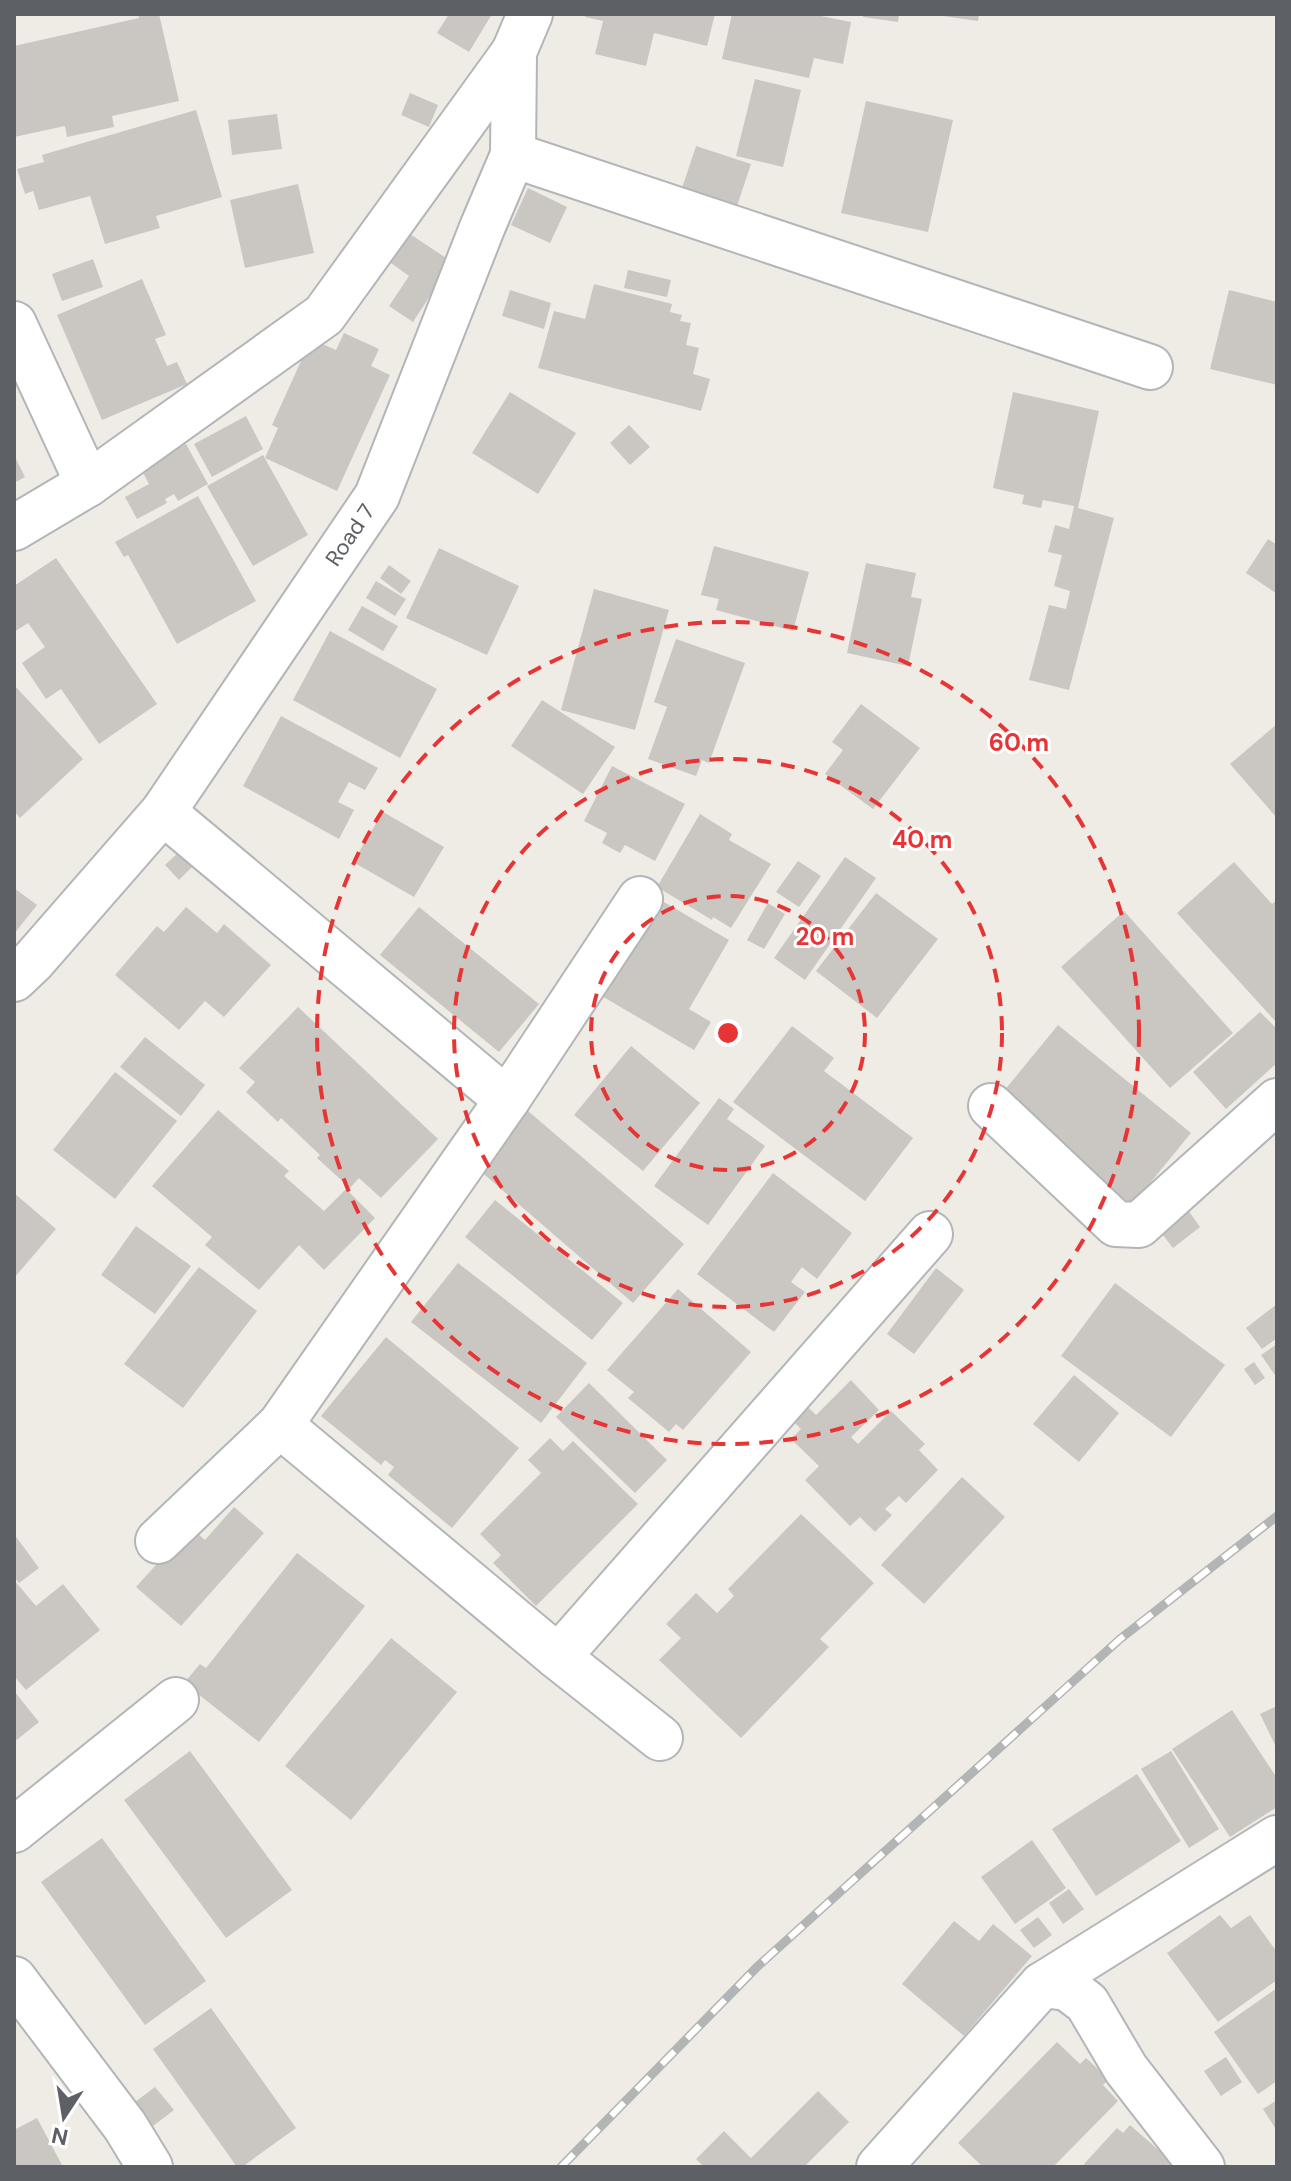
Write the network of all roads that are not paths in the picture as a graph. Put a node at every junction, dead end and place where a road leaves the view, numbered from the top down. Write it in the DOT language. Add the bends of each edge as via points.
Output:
graph roads {
  1 [pos="522,33"];
  2 [pos="513,155"];
  3 [pos="14,324"];
  4 [pos="1150,367"];
  5 [pos="88,484"];
  6 [pos="14,528"];
  7 [pos="163,812"];
  8 [pos="640,899"];
  9 [pos="14,979"];
  10 [pos="507,1100"];
  11 [pos="1277,1101"];
  12 [pos="991,1106"];
  13 [pos="930,1234"];
  14 [pos="280,1425"];
  15 [pos="158,1541"];
  16 [pos="558,1657"];
  17 [pos="176,1700"];
  18 [pos="660,1738"];
  19 [pos="14,1830"];
  20 [pos="1277,1838"];
  21 [pos="14,1979"];
  22 [pos="1042,1985"];
  23 [pos="150,2167"];
  24 [pos="879,2167"];
  25 [pos="1202,2167"];
  1 -- 2 [label="street, Road 7"];
  1 -- 5 [label="street" via="324,315"];
  2 -- 4 [label="street"];
  2 -- 7 [label="street, Road 7" via="377,496"];
  3 -- 5 [label="street"];
  5 -- 6 [label="street"];
  7 -- 9 [label="street, Road 7"];
  7 -- 10 [label="street"];
  8 -- 10 [label="street"];
  10 -- 14 [label="street"];
  11 -- 12 [label="street" via="1139,1225 1116,1224"];
  13 -- 16 [label="street"];
  14 -- 15 [label="street"];
  14 -- 16 [label="street"];
  16 -- 18 [label="street"];
  17 -- 19 [label="street"];
  20 -- 22 [label="street"];
  21 -- 23 [label="street"];
  22 -- 24 [label="street"];
  22 -- 25 [label="street" via="1067,1988 1087,2003 1126,2069"];
}
